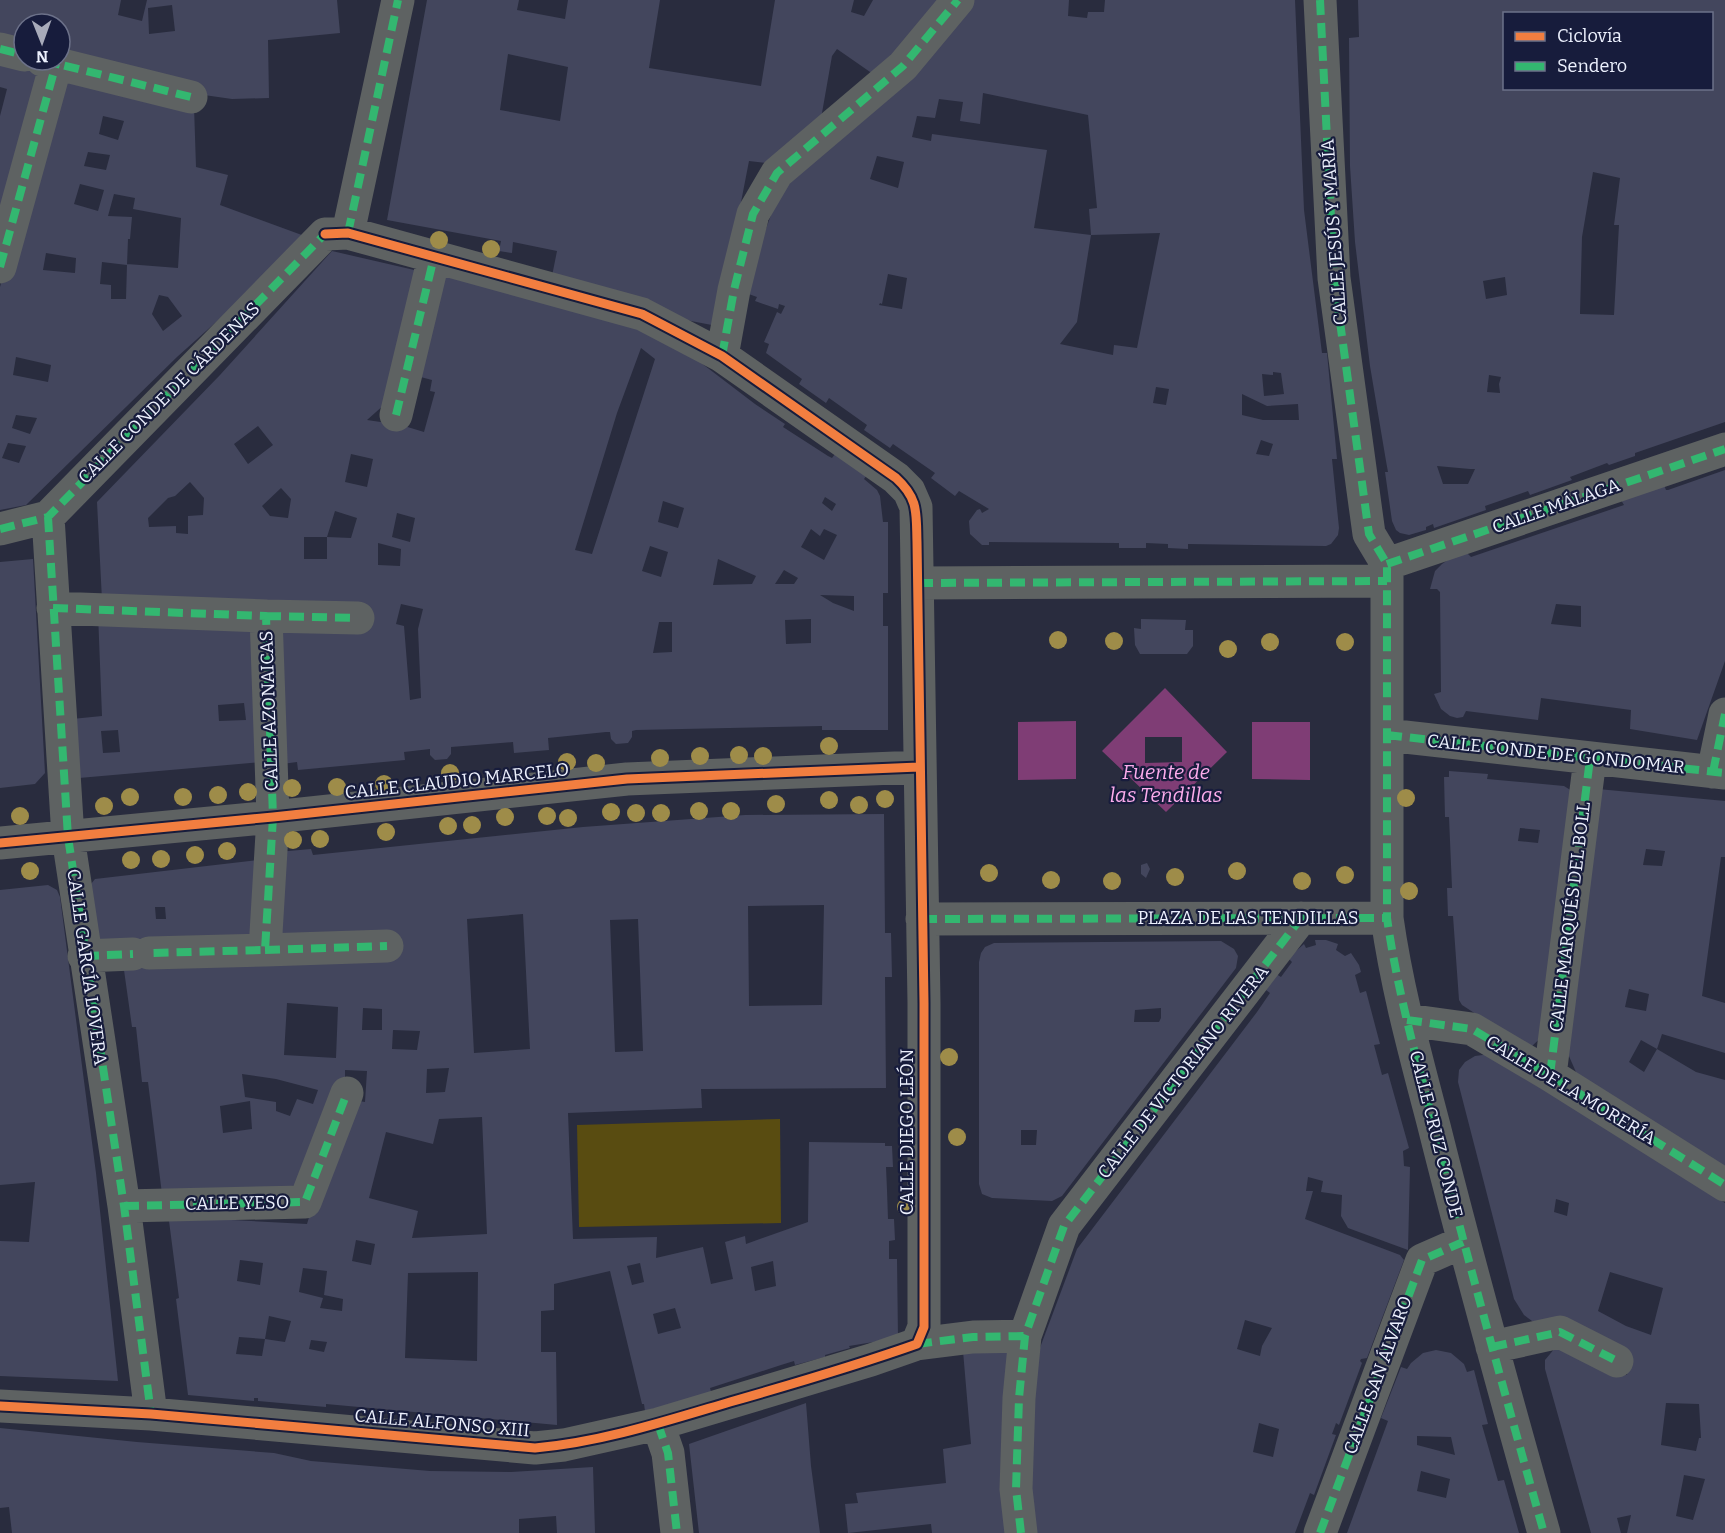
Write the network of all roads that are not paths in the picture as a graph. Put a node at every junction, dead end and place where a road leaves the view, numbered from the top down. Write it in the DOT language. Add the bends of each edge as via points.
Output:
graph roads {
  1 [pos="398,0"];
  2 [pos="958,0"];
  3 [pos="1320,0"];
  4 [pos="72,68"];
  5 [pos="47,72"];
  6 [pos="191,98"];
  7 [pos="337,234"];
  8 [pos="434,257"];
  9 [pos="0,267"];
  10 [pos="722,356"];
  11 [pos="396,415"];
  12 [pos="1725,449"];
  13 [pos="48,517"];
  14 [pos="0,529"];
  15 [pos="1387,572"];
  16 [pos="918,583"];
  17 [pos="53,608"];
  18 [pos="266,616"];
  19 [pos="358,618"];
  20 [pos="1725,714"];
  21 [pos="1387,735"];
  22 [pos="1590,759"];
  23 [pos="919,767"];
  24 [pos="1719,773"];
  25 [pos="273,818"];
  26 [pos="68,837"];
  27 [pos="0,843"];
  28 [pos="1301,918"];
  29 [pos="1387,918"];
  30 [pos="922,919"];
  31 [pos="387,946"];
  32 [pos="265,950"];
  33 [pos="84,956"];
  34 [pos="1407,1020"];
  35 [pos="1550,1075"];
  36 [pos="347,1093"];
  37 [pos="1725,1185"];
  38 [pos="124,1206"];
  39 [pos="1463,1242"];
  40 [pos="1025,1336"];
  41 [pos="917,1344"];
  42 [pos="1492,1347"];
  43 [pos="1617,1360"];
  44 [pos="0,1406"];
  45 [pos="151,1414"];
  46 [pos="658,1424"];
  47 [pos="677,1533"];
  48 [pos="1021,1533"];
  49 [pos="1320,1533"];
  50 [pos="1544,1533"];
  1 -- 7 [label="street"];
  2 -- 10 [label="street" via="903,66 777,173 753,213"];
  3 -- 15 [label="street, CALLE JESÚS Y MARÍA" via="1334,278 1369,534"];
  4 -- 6 [label="street"];
  5 -- 9 [label="street"];
  7 -- 8 [label="street"];
  7 -- 13 [label="street, CALLE CONDE DE CÁRDENAS"];
  8 -- 10 [label="street" via="642,315"];
  8 -- 11 [label="street"];
  10 -- 16 [label="street" via="909,491 916,507"];
  12 -- 15 [label="street, CALLE MÁLAGA"];
  13 -- 14 [label="street"];
  13 -- 17 [label="street, CALLE GARCÍA LOVERA"];
  15 -- 16 [label="street"];
  15 -- 21 [label="street"];
  16 -- 23 [label="street"];
  17 -- 18 [label="street, CALLE AZONAICAS"];
  17 -- 26 [label="street, CALLE GARCÍA LOVERA"];
  18 -- 19 [label="street, CALLE AZONAICAS"];
  18 -- 25 [label="street, CALLE AZONAICAS"];
  20 -- 24 [label="street"];
  21 -- 22 [label="street, CALLE CONDE DE GONDOMAR"];
  21 -- 29 [label="street"];
  22 -- 24 [label="street, CALLE CONDE DE GONDOMAR"];
  22 -- 35 [label="street, CALLE MARQUÉS DEL BOLL"];
  23 -- 25 [label="street, CALLE CLAUDIO MARCELO" via="627,779"];
  23 -- 30 [label="street"];
  25 -- 26 [label="street, CALLE CLAUDIO MARCELO"];
  25 -- 32 [label="street, CALLE AZONAICAS"];
  26 -- 27 [label="street, CALLE CLAUDIO MARCELO"];
  26 -- 33 [label="street, CALLE GARCÍA LOVERA"];
  28 -- 29 [label="street, PLAZA DE LAS TENDILLAS"];
  28 -- 30 [label="street, PLAZA DE LAS TENDILLAS"];
  28 -- 40 [label="street, CALLE DE VICTORIANO RIVERA" via="1064,1226"];
  29 -- 34 [label="street, CALLE CRUZ CONDE"];
  30 -- 41 [label="street, CALLE DIEGO LEÓN" via="924,1327"];
  31 -- 32 [label="street"];
  32 -- 33 [label="street"];
  33 -- 38 [label="street, CALLE GARCÍA LOVERA"];
  34 -- 35 [label="street, CALLE DE LA MORERÍA" via="1472,1029"];
  34 -- 39 [label="street, CALLE CRUZ CONDE"];
  35 -- 37 [label="street, CALLE DE LA MORERÍA"];
  36 -- 38 [label="street, CALLE YESO" via="305,1202"];
  38 -- 45 [label="street, CALLE GARCÍA LOVERA"];
  39 -- 42 [label="street, CALLE CRUZ CONDE"];
  39 -- 49 [label="street, CALLE SAN ÁLVARO" via="1422,1260"];
  40 -- 41 [label="street, CALLE ALFONSO XIII"];
  40 -- 48 [label="street, CALLE DE VICTORIANO RIVERA" via="1016,1489"];
  41 -- 46 [label="street, CALLE ALFONSO XIII"];
  42 -- 43 [label="street" via="1560,1332"];
  42 -- 50 [label="street, CALLE CRUZ CONDE"];
  44 -- 45 [label="street, CALLE ALFONSO XIII"];
  45 -- 46 [label="street, CALLE ALFONSO XIII" via="535,1448"];
  46 -- 47 [label="street" via="668,1453"];
}
